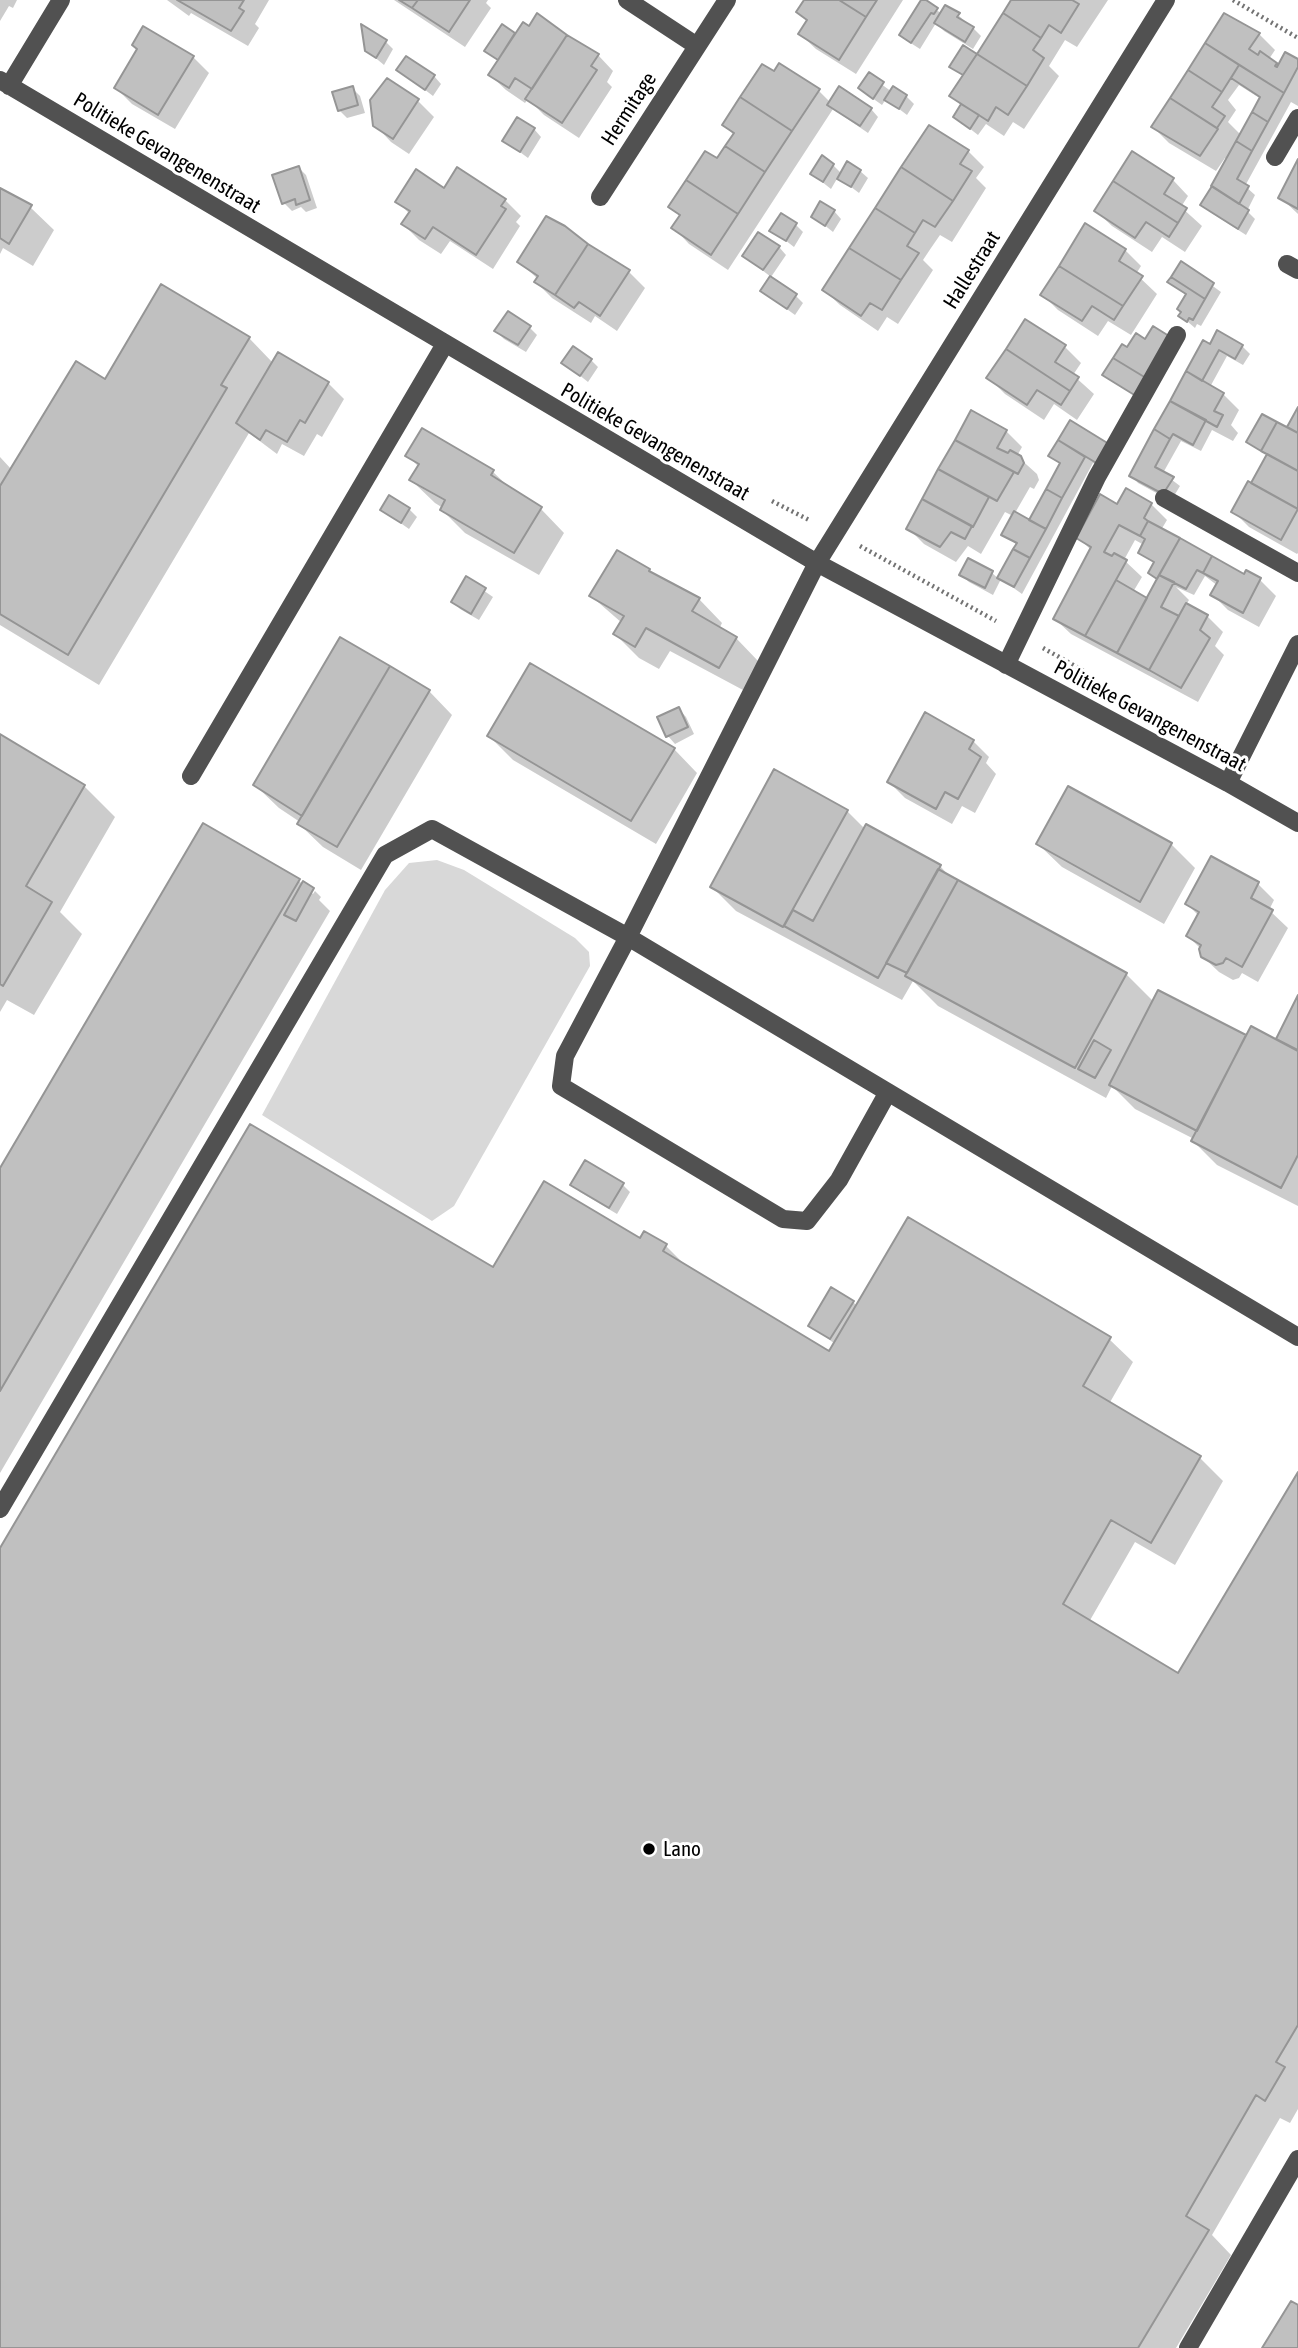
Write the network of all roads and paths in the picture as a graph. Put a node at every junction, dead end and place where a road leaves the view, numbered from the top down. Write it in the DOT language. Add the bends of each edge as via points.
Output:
graph roads {
  1 [pos="61,0"];
  2 [pos="626,0"];
  3 [pos="727,0"];
  4 [pos="1166,0"];
  5 [pos="1233,0"];
  6 [pos="1298,37"];
  7 [pos="698,46"];
  8 [pos="5,83"];
  9 [pos="1298,118"];
  10 [pos="1275,157"];
  11 [pos="600,197"];
  12 [pos="1177,335"];
  13 [pos="445,344"];
  14 [pos="766,498"];
  15 [pos="1164,498"];
  16 [pos="835,533"];
  17 [pos="817,563"];
  18 [pos="1298,573"];
  19 [pos="1020,635"];
  20 [pos="1298,644"];
  21 [pos="1006,665"];
  22 [pos="1090,674"];
  23 [pos="191,776"];
  24 [pos="1228,783"];
  25 [pos="1298,823"];
  26 [pos="628,937"];
  27 [pos="888,1092"];
  28 [pos="1298,1337"];
  29 [pos="0,1509"];
  30 [pos="1298,2160"];
  31 [pos="1188,2348"];
  1 -- 8 [label="street"];
  2 -- 7 [label="street"];
  3 -- 7 [label="street, Hermitage"];
  4 -- 16 [label="street, Hallestraat"];
  5 -- 6 [label="path"];
  7 -- 11 [label="street, Hermitage"];
  8 -- 13 [label="street, Politieke Gevangenenstraat"];
  9 -- 10 [label="street"];
  12 -- 19 [label="street" via="1097,477"];
  13 -- 17 [label="street, Politieke Gevangenenstraat"];
  13 -- 23 [label="street"];
  14 -- 16 [label="path"];
  15 -- 18 [label="street"];
  16 -- 17 [label="street, Hallestraat"];
  16 -- 19 [label="path"];
  17 -- 21 [label="street, Politieke Gevangenenstraat"];
  17 -- 26 [label="street, Hallestraat"];
  19 -- 21 [label="street"];
  19 -- 22 [label="path"];
  20 -- 24 [label="street"];
  21 -- 24 [label="street, Politieke Gevangenenstraat"];
  24 -- 25 [label="street, Politieke Gevangenenstraat"];
  26 -- 27 [label="street"];
  26 -- 27 [label="street, Hallestraat" via="565,1056 561,1086 783,1219 807,1221 839,1180"];
  26 -- 29 [label="street" via="432,830 385,855"];
  27 -- 28 [label="street"];
  30 -- 31 [label="street"];
}
